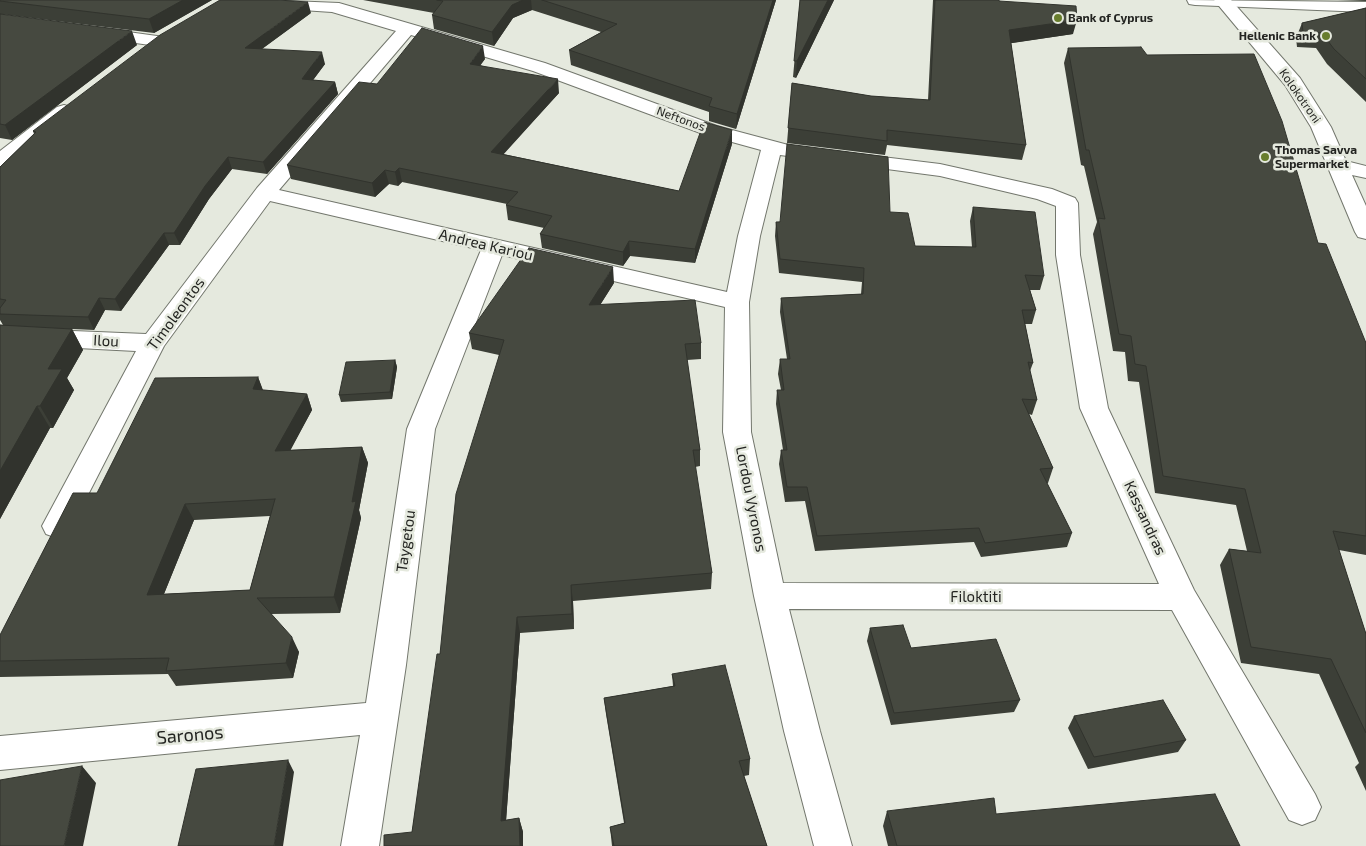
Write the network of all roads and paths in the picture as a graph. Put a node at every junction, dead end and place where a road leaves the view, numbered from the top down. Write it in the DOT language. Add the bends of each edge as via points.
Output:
graph roads {
  1 [pos="1195,0"];
  2 [pos="1223,1"];
  3 [pos="254,2"];
  4 [pos="337,4"];
  5 [pos="1366,7"];
  6 [pos="407,29"];
  7 [pos="78,30"];
  8 [pos="174,31"];
  9 [pos="157,41"];
  10 [pos="141,53"];
  11 [pos="77,101"];
  12 [pos="772,147"];
  13 [pos="2,157"];
  14 [pos="1339,166"];
  15 [pos="1366,172"];
  16 [pos="266,193"];
  17 [pos="1067,203"];
  18 [pos="1366,232"];
  19 [pos="494,247"];
  20 [pos="737,302"];
  21 [pos="0,336"];
  22 [pos="153,343"];
  23 [pos="45,550"];
  24 [pos="770,596"];
  25 [pos="1181,597"];
  26 [pos="381,717"];
  27 [pos="0,753"];
  28 [pos="1302,807"];
  29 [pos="360,846"];
  30 [pos="833,846"];
  1 -- 2 [label="street"];
  2 -- 5 [label="street"];
  2 -- 14 [label="street, Kolokotroni" via="1293,82 1321,127"];
  3 -- 4 [label="street, Neftonos"];
  4 -- 6 [label="street, Neftonos"];
  6 -- 12 [label="street, Neftonos" via="539,67 710,130"];
  6 -- 16 [label="street, Timoleontos"];
  7 -- 9 [label="street"];
  8 -- 9 [label="street"];
  9 -- 10 [label="street"];
  11 -- 13 [label="street"];
  12 -- 17 [label="street, Neftonos" via="940,170 1044,194"];
  12 -- 20 [label="street, Lordou Vyronos" via="749,236"];
  14 -- 15 [label="street"];
  14 -- 18 [label="street, Kolokotroni"];
  16 -- 19 [label="street, Andrea Kariou"];
  16 -- 22 [label="street, Timoleontos"];
  17 -- 25 [label="street, Kassandras" via="1068,255 1094,408"];
  19 -- 20 [label="street, Andrea Kariou"];
  19 -- 26 [label="street, Taygetou" via="421,429"];
  20 -- 24 [label="street, Lordou Vyronos" via="737,432"];
  21 -- 22 [label="street, Ilou"];
  22 -- 23 [label="street, Timoleontos"];
  24 -- 25 [label="street, Filoktiti"];
  24 -- 30 [label="street, Lordou Vyronos"];
  25 -- 28 [label="street, Kassandras"];
  26 -- 27 [label="street, Saronos"];
  26 -- 29 [label="street, Taygetou"];
}
